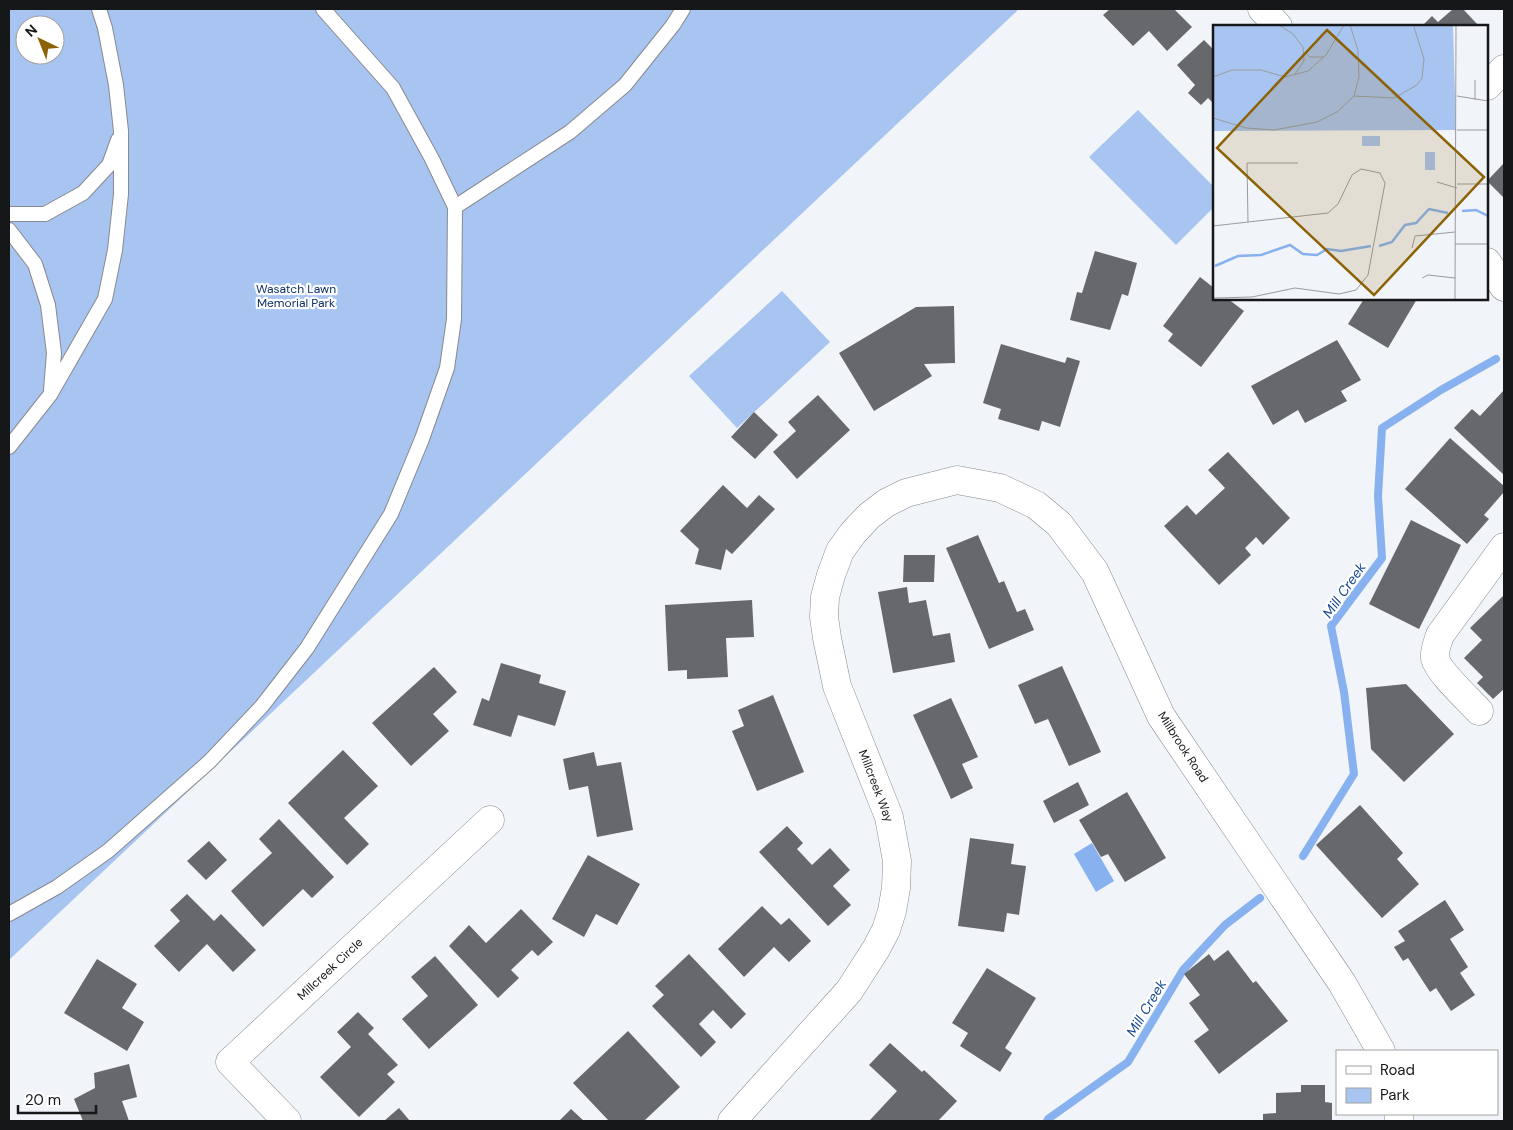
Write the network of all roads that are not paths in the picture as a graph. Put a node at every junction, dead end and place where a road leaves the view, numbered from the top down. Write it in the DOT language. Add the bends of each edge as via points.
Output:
graph roads {
  1 [pos="99,9"];
  2 [pos="323,9"];
  3 [pos="683,9"];
  4 [pos="1262,9"];
  5 [pos="1277,25"];
  6 [pos="1504,69"];
  7 [pos="1488,85"];
  8 [pos="121,131"];
  9 [pos="455,207"];
  10 [pos="9,214"];
  11 [pos="9,230"];
  12 [pos="1488,263"];
  13 [pos="1504,286"];
  14 [pos="50,394"];
  15 [pos="9,447"];
  16 [pos="906,493"];
  17 [pos="1504,547"];
  18 [pos="1479,711"];
  19 [pos="490,820"];
  20 [pos="9,914"];
  21 [pos="1381,1050"];
  22 [pos="287,1121"];
  23 [pos="732,1121"];
  1 -- 8 [label="lane" via="116,85"];
  2 -- 9 [label="lane" via="393,88"];
  3 -- 9 [label="lane" via="625,85 570,132"];
  4 -- 5 [label="street"];
  6 -- 7 [label="street"];
  8 -- 10 [label="lane" via="109,165 83,193 45,214"];
  8 -- 14 [label="lane" via="121,194 105,298"];
  9 -- 20 [label="lane" via="454,320 447,368 391,514 344,591 307,648 262,706 209,762 108,851 57,887"];
  11 -- 14 [label="lane" via="35,264 48,305 54,353"];
  12 -- 13 [label="street"];
  14 -- 15 [label="lane"];
  16 -- 21 [label="street, Millbrook Road" via="957,480 1000,488 1036,505 1060,524 1095,572 1161,716 1342,983"];
  16 -- 23 [label="street, Millcreek Way" via="869,516 840,551 825,597 824,618 837,686 894,837 897,870 892,911 876,949 850,992"];
  17 -- 18 [label="street" via="1440,635 1435,649 1436,660 1444,674"];
  19 -- 22 [label="street, Millcreek Circle" via="230,1062"];
}
